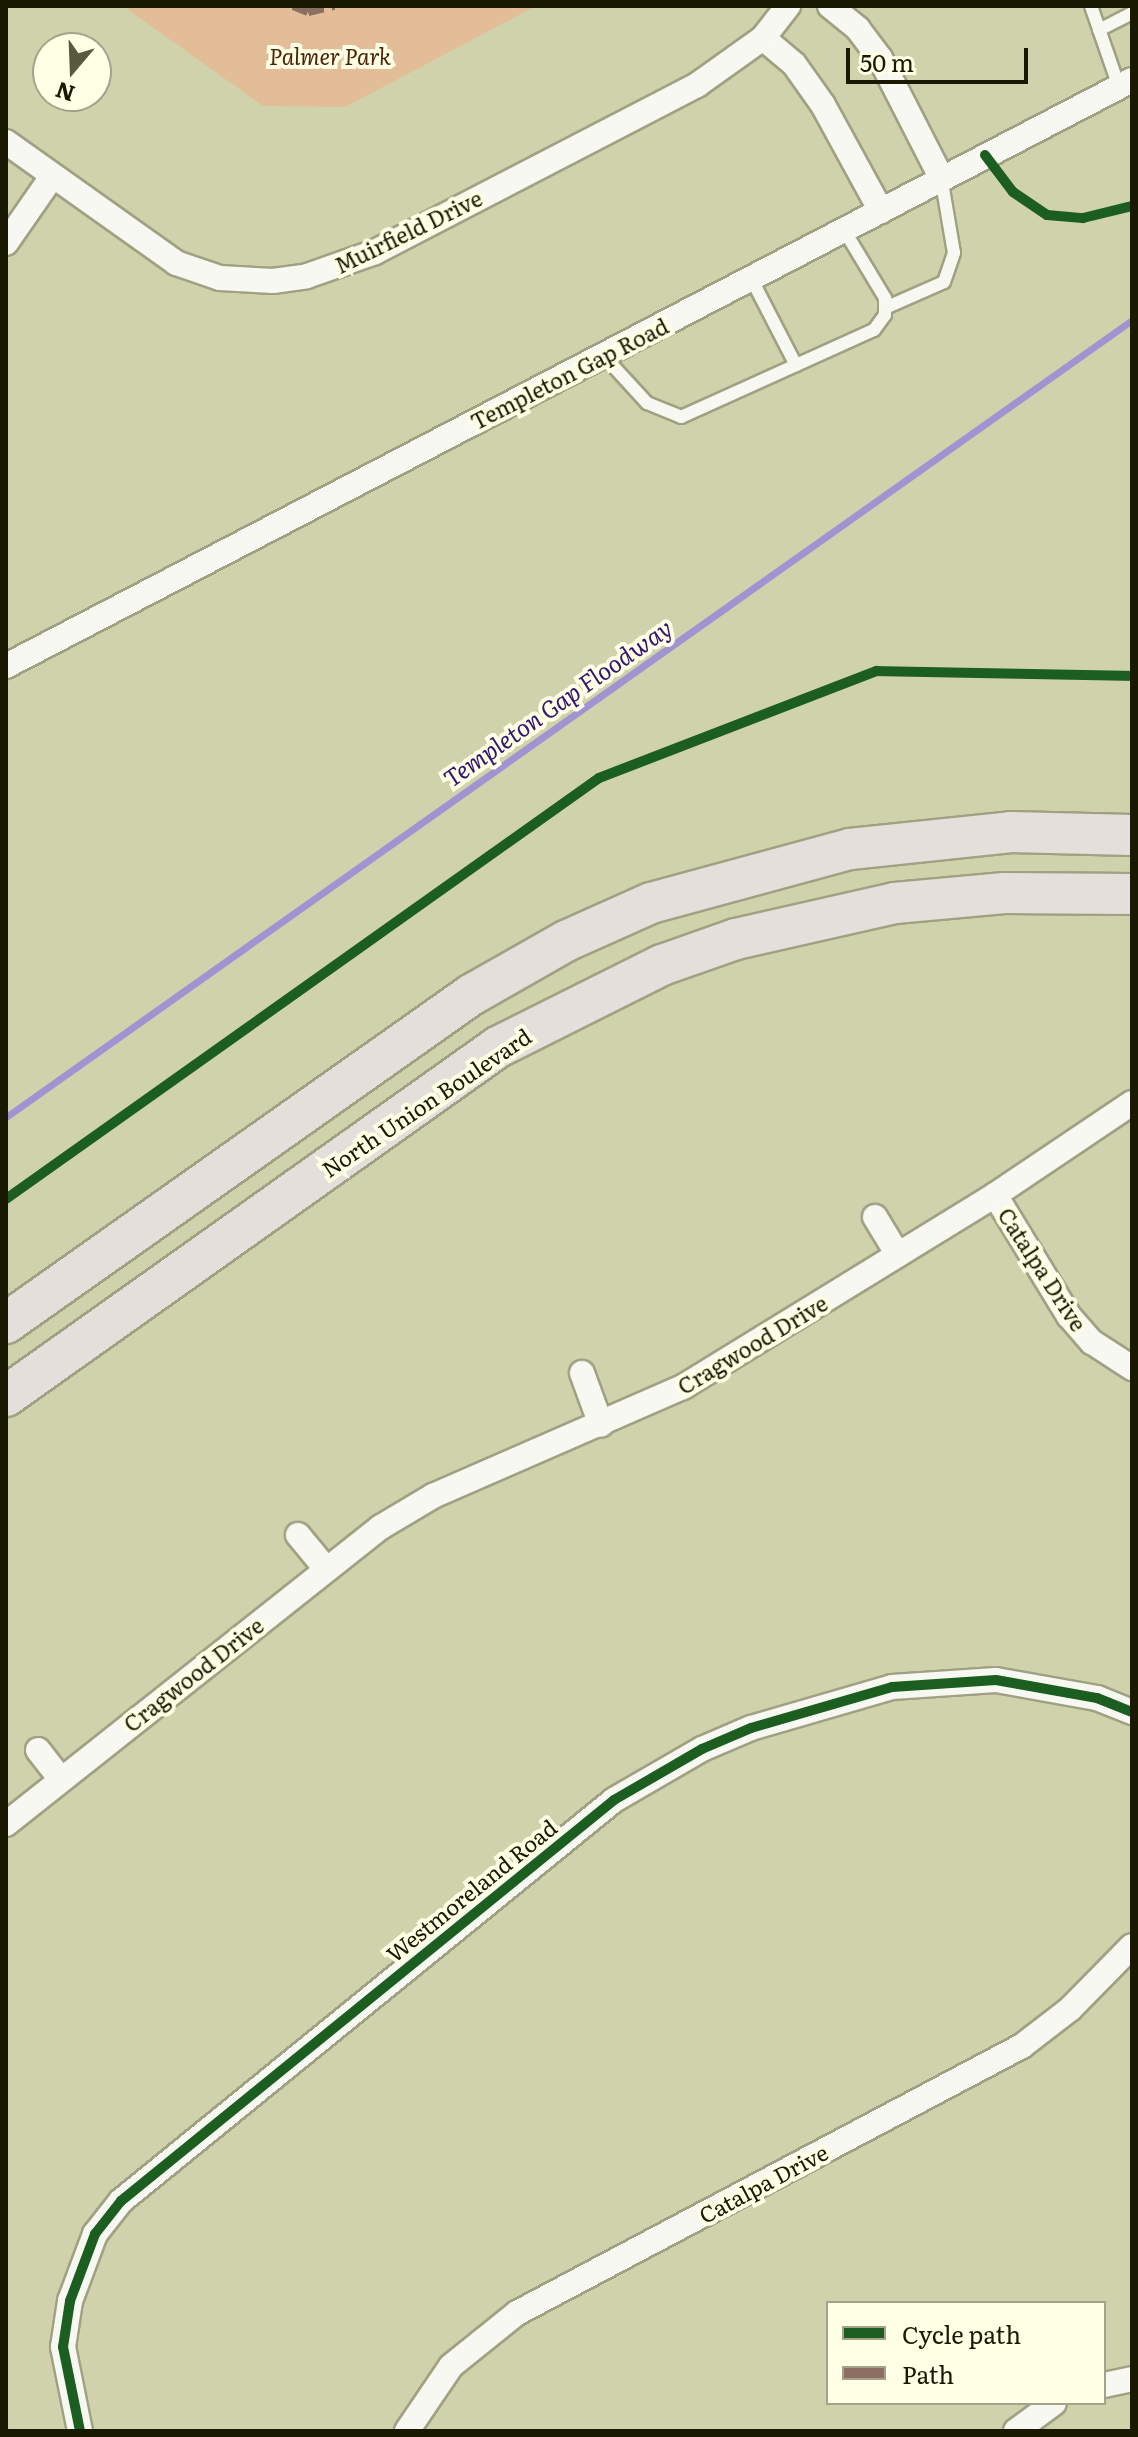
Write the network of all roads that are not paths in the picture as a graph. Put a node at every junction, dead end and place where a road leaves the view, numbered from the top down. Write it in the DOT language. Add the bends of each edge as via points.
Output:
graph roads {
  1 [pos="788,6"];
  2 [pos="830,6"];
  3 [pos="1091,6"];
  4 [pos="1132,13"];
  5 [pos="1099,30"];
  6 [pos="763,38"];
  7 [pos="1125,84"];
  8 [pos="6,142"];
  9 [pos="941,177"];
  10 [pos="51,178"];
  11 [pos="881,211"];
  12 [pos="844,230"];
  13 [pos="6,243"];
  14 [pos="751,278"];
  15 [pos="885,308"];
  16 [pos="603,355"];
  17 [pos="796,365"];
  18 [pos="6,666"];
  19 [pos="1132,835"];
  20 [pos="1132,894"];
  21 [pos="1132,1103"];
  22 [pos="995,1195"];
  23 [pos="875,1217"];
  24 [pos="898,1255"];
  25 [pos="6,1323"];
  26 [pos="1132,1368"];
  27 [pos="582,1373"];
  28 [pos="6,1396"];
  29 [pos="601,1425"];
  30 [pos="298,1535"];
  31 [pos="326,1569"];
  32 [pos="1132,1712"];
  33 [pos="38,1750"];
  34 [pos="61,1779"];
  35 [pos="6,1824"];
  36 [pos="1132,1946"];
  37 [pos="1132,2379"];
  38 [pos="1106,2385"];
  39 [pos="1051,2405"];
  40 [pos="80,2431"];
  41 [pos="407,2431"];
  42 [pos="1016,2431"];
  1 -- 6 [label="street, Muirfield Drive"];
  2 -- 9 [label="street" via="858,29 880,58"];
  3 -- 5 [label="lane"];
  4 -- 5 [label="lane"];
  5 -- 7 [label="lane"];
  6 -- 10 [label="street, Muirfield Drive" via="732,63 669,99 375,252 307,276 273,281 220,278 176,263"];
  6 -- 11 [label="street" via="794,64 823,105"];
  7 -- 9 [label="street, Templeton Gap Road"];
  8 -- 10 [label="street, Muirfield Drive"];
  9 -- 11 [label="street, Templeton Gap Road"];
  9 -- 15 [label="lane" via="954,253 944,282"];
  10 -- 13 [label="street"];
  11 -- 12 [label="street, Templeton Gap Road"];
  12 -- 14 [label="street, Templeton Gap Road"];
  12 -- 15 [label="lane" via="885,298"];
  14 -- 16 [label="street, Templeton Gap Road"];
  14 -- 17 [label="lane"];
  15 -- 17 [label="lane" via="874,330"];
  16 -- 17 [label="lane" via="647,403 681,417"];
  16 -- 18 [label="street, Templeton Gap Road"];
  19 -- 25 [label="main road" via="1011,832 850,849 651,903 566,941 471,995"];
  20 -- 28 [label="main road, North Union Boulevard" via="1005,893 895,903 736,939 662,965 498,1047"];
  21 -- 22 [label="street, Cragwood Drive"];
  22 -- 24 [label="street, Cragwood Drive"];
  22 -- 26 [label="street, Catalpa Drive" via="1069,1316 1092,1342"];
  23 -- 24 [label="street"];
  24 -- 29 [label="street, Cragwood Drive" via="683,1387"];
  27 -- 29 [label="street"];
  29 -- 31 [label="street, Cragwood Drive" via="433,1496"];
  30 -- 31 [label="street"];
  31 -- 34 [label="street, Cragwood Drive"];
  32 -- 40 [label="street, Westmoreland Road" via="1097,1698 996,1680 892,1687 751,1728 702,1749 614,1800 121,2201 95,2234 70,2301 63,2347"];
  33 -- 34 [label="street"];
  34 -- 35 [label="street, Cragwood Drive"];
  36 -- 41 [label="street, Catalpa Drive" via="1070,2009 1022,2046 517,2313 451,2366"];
  37 -- 38 [label="street"];
  39 -- 42 [label="street"];
}
